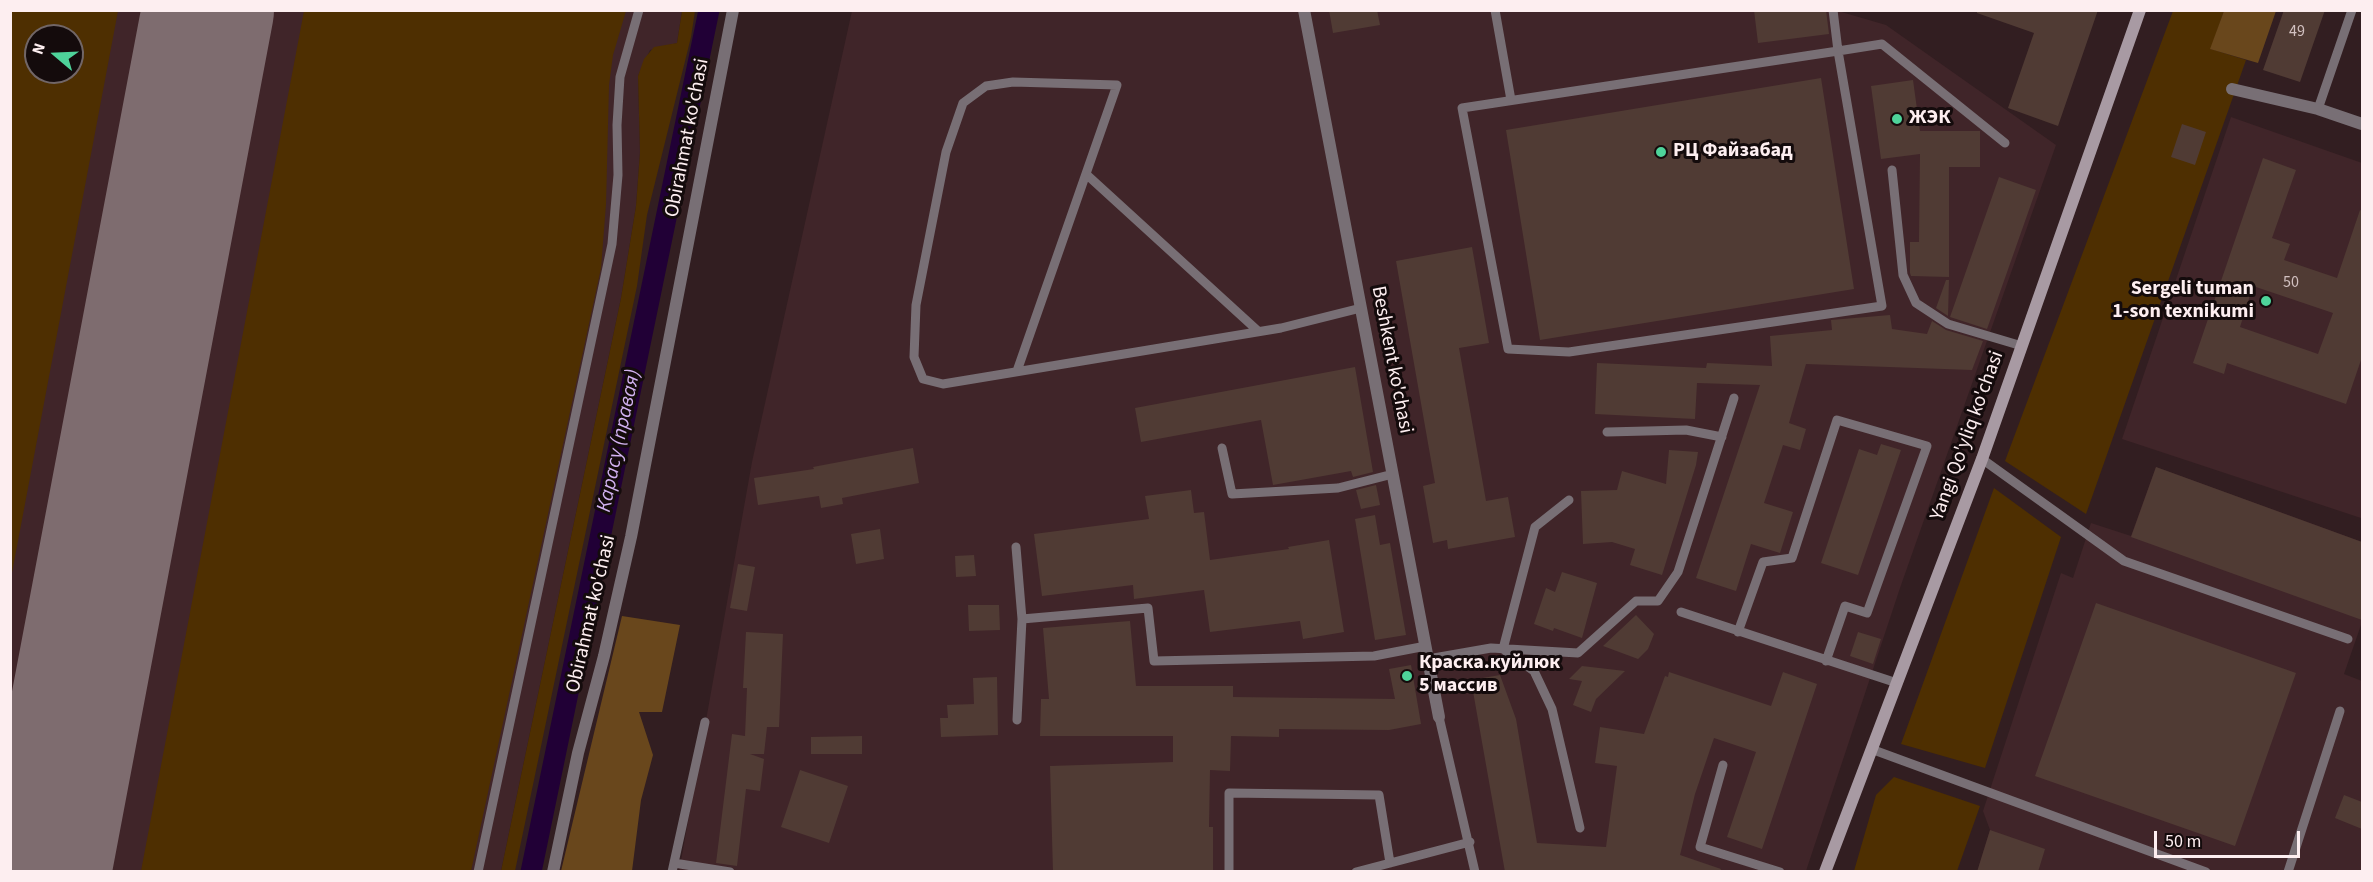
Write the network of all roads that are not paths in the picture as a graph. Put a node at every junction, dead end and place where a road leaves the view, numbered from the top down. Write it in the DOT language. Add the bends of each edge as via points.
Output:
graph roads {
  1 [pos="639,10"];
  2 [pos="733,10"];
  3 [pos="1304,10"];
  4 [pos="1495,10"];
  5 [pos="1833,10"];
  6 [pos="2140,10"];
  7 [pos="2352,10"];
  8 [pos="1838,51"];
  9 [pos="2232,89"];
  10 [pos="1511,100"];
  11 [pos="2318,109"];
  12 [pos="2362,124"];
  13 [pos="2006,143"];
  14 [pos="1892,170"];
  15 [pos="1086,174"];
  16 [pos="1361,308"];
  17 [pos="1258,331"];
  18 [pos="2022,346"];
  19 [pos="1017,371"];
  20 [pos="1734,398"];
  21 [pos="1607,432"];
  22 [pos="1722,437"];
  23 [pos="1222,448"];
  24 [pos="1982,459"];
  25 [pos="1393,474"];
  26 [pos="1569,500"];
  27 [pos="1016,547"];
  28 [pos="1681,612"];
  29 [pos="1022,619"];
  30 [pos="1738,632"];
  31 [pos="2348,639"];
  32 [pos="1503,649"];
  33 [pos="1427,652"];
  34 [pos="1826,661"];
  35 [pos="1897,683"];
  36 [pos="2340,711"];
  37 [pos="1439,717"];
  38 [pos="1017,720"];
  39 [pos="705,722"];
  40 [pos="1871,749"];
  41 [pos="1723,765"];
  42 [pos="1580,828"];
  43 [pos="1470,842"];
  44 [pos="1390,863"];
  45 [pos="673,867"];
  46 [pos="478,872"];
  47 [pos="554,872"];
  48 [pos="730,872"];
  49 [pos="1229,872"];
  50 [pos="1356,872"];
  51 [pos="1475,872"];
  52 [pos="1780,872"];
  53 [pos="1825,872"];
  54 [pos="2206,872"];
  55 [pos="2288,872"];
  1 -- 46 [label="lane" via="620,77 612,244"];
  2 -- 47 [label="street, Obirahmat ko'chasi" via="631,537 578,753"];
  3 -- 16 [label="street, Beshkent ko'chasi"];
  4 -- 10 [label="lane"];
  5 -- 8 [label="lane"];
  6 -- 18 [label="street, Yangi Qo'yliq ko'chasi"];
  7 -- 11 [label="lane"];
  8 -- 10 [label="lane"];
  8 -- 10 [label="lane" via="1882,306 1569,352 1508,349 1462,108"];
  8 -- 13 [label="lane" via="1882,44"];
  9 -- 11 [label="street"];
  11 -- 12 [label="street"];
  14 -- 18 [label="lane" via="1903,275 1916,303 1948,324"];
  15 -- 17 [label="lane"];
  15 -- 19 [label="lane"];
  15 -- 19 [label="lane" via="1117,85 1013,82 986,86 963,103 946,152 933,210 916,305 914,357 923,379 943,384"];
  16 -- 17 [label="lane"];
  16 -- 25 [label="street, Beshkent ko'chasi"];
  17 -- 19 [label="lane"];
  18 -- 24 [label="street, Yangi Qo'yliq ko'chasi"];
  20 -- 22 [label="lane"];
  21 -- 22 [label="lane" via="1686,430"];
  22 -- 32 [label="lane" via="1678,572 1658,601 1636,601 1578,653"];
  23 -- 25 [label="lane" via="1232,494 1338,488"];
  24 -- 31 [label="lane" via="2124,561"];
  24 -- 35 [label="street, Yangi Qo'yliq ko'chasi"];
  25 -- 33 [label="street, Beshkent ko'chasi"];
  26 -- 32 [label="lane" via="1535,527"];
  27 -- 29 [label="lane"];
  28 -- 30 [label="lane"];
  29 -- 33 [label="lane" via="1148,608 1154,661 1374,657"];
  29 -- 38 [label="lane"];
  30 -- 34 [label="lane"];
  30 -- 34 [label="lane" via="1763,562 1792,558 1837,420 1927,446 1867,613 1845,606"];
  32 -- 33 [label="lane"];
  32 -- 42 [label="lane" via="1534,671 1552,709"];
  33 -- 37 [label="street, Beshkent ko'chasi"];
  34 -- 35 [label="lane"];
  35 -- 40 [label="street, Yangi Qo'yliq ko'chasi"];
  36 -- 55 [label="lane"];
  37 -- 43 [label="lane"];
  39 -- 45 [label="lane"];
  40 -- 53 [label="street, Yangi Qo'yliq ko'chasi"];
  40 -- 54 [label="lane"];
  41 -- 52 [label="lane" via="1700,847"];
  43 -- 44 [label="lane"];
  43 -- 51 [label="lane"];
  44 -- 49 [label="lane" via="1379,795 1229,793"];
  44 -- 50 [label="lane"];
  45 -- 48 [label="lane"];
}
